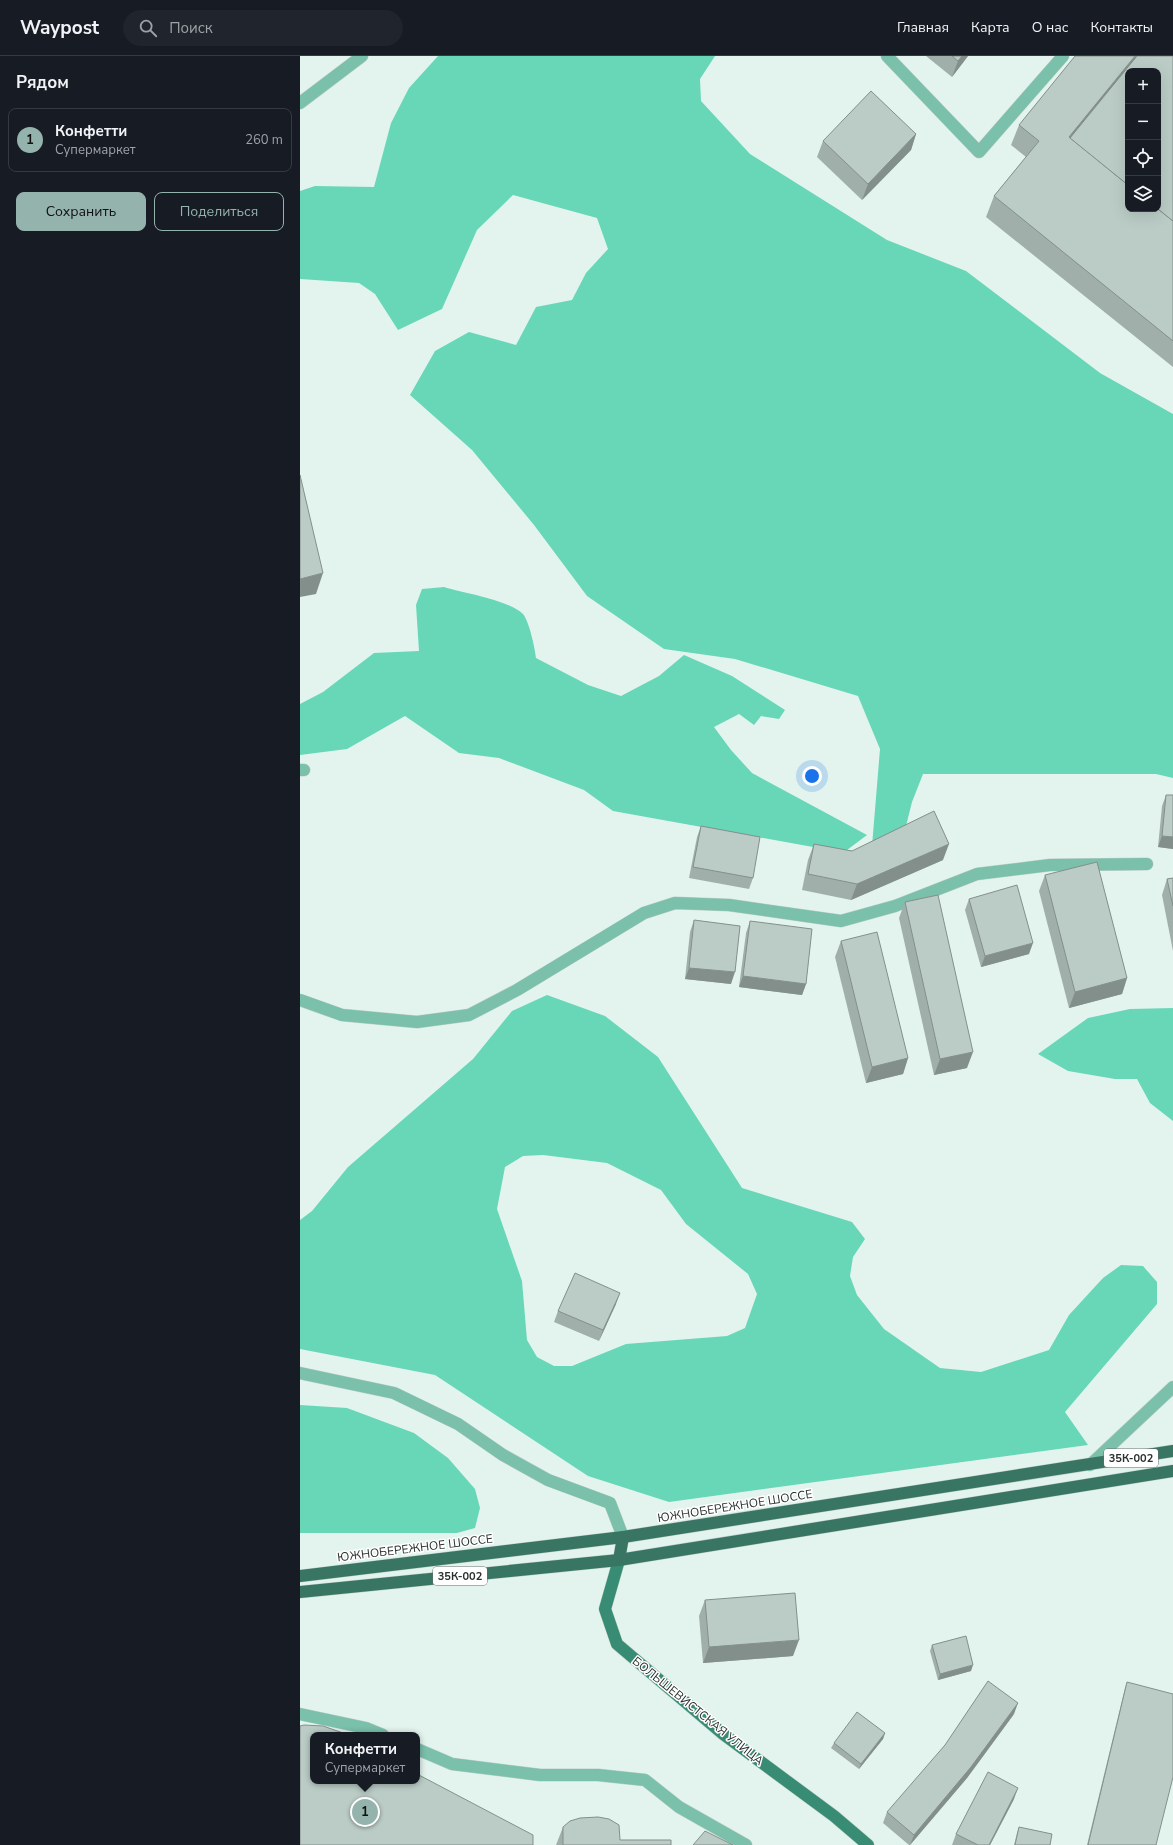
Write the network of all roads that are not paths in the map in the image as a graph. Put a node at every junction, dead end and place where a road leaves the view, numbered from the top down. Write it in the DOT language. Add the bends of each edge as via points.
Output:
graph roads {
  1 [pos="362,56"];
  2 [pos="888,56"];
  3 [pos="1063,56"];
  4 [pos="300,104"];
  5 [pos="1147,864"];
  6 [pos="300,1000"];
  7 [pos="300,1373"];
  8 [pos="1173,1387"];
  9 [pos="1173,1451"];
  10 [pos="1090,1465"];
  11 [pos="1173,1472"];
  12 [pos="623,1537"];
  13 [pos="619,1560"];
  14 [pos="300,1576"];
  15 [pos="300,1592"];
  16 [pos="300,1714"];
  17 [pos="376,1732"];
  18 [pos="420,1750"];
  19 [pos="746,1845"];
  20 [pos="868,1845"];
  1 -- 4 [label="street"];
  2 -- 3 [label="street" via="979,152"];
  5 -- 6 [label="street" via="1050,865 977,874 895,906 841,921 729,905 675,903 644,912 517,990 469,1015 417,1022 342,1015"];
  7 -- 12 [label="street" via="394,1393 458,1424 503,1455 548,1480 610,1503"];
  8 -- 10 [label="street"];
  9 -- 10 [label="highway, ЮЖНОБЕРЕЖНОЕ ШОССЕ / 35К-002"];
  10 -- 12 [label="highway, ЮЖНОБЕРЕЖНОЕ ШОССЕ"];
  11 -- 13 [label="highway"];
  12 -- 13 [label="highway"];
  12 -- 14 [label="highway, ЮЖНОБЕРЕЖНОЕ ШОССЕ"];
  13 -- 15 [label="highway, 35К-002"];
  13 -- 20 [label="main road, БОЛЬШЕВИСТСКАЯ УЛИЦА" via="605,1609 617,1644 723,1734 834,1816"];
  16 -- 17 [label="street"];
  18 -- 19 [label="street" via="459,1765 540,1775 598,1775 645,1780 679,1807"];
}
